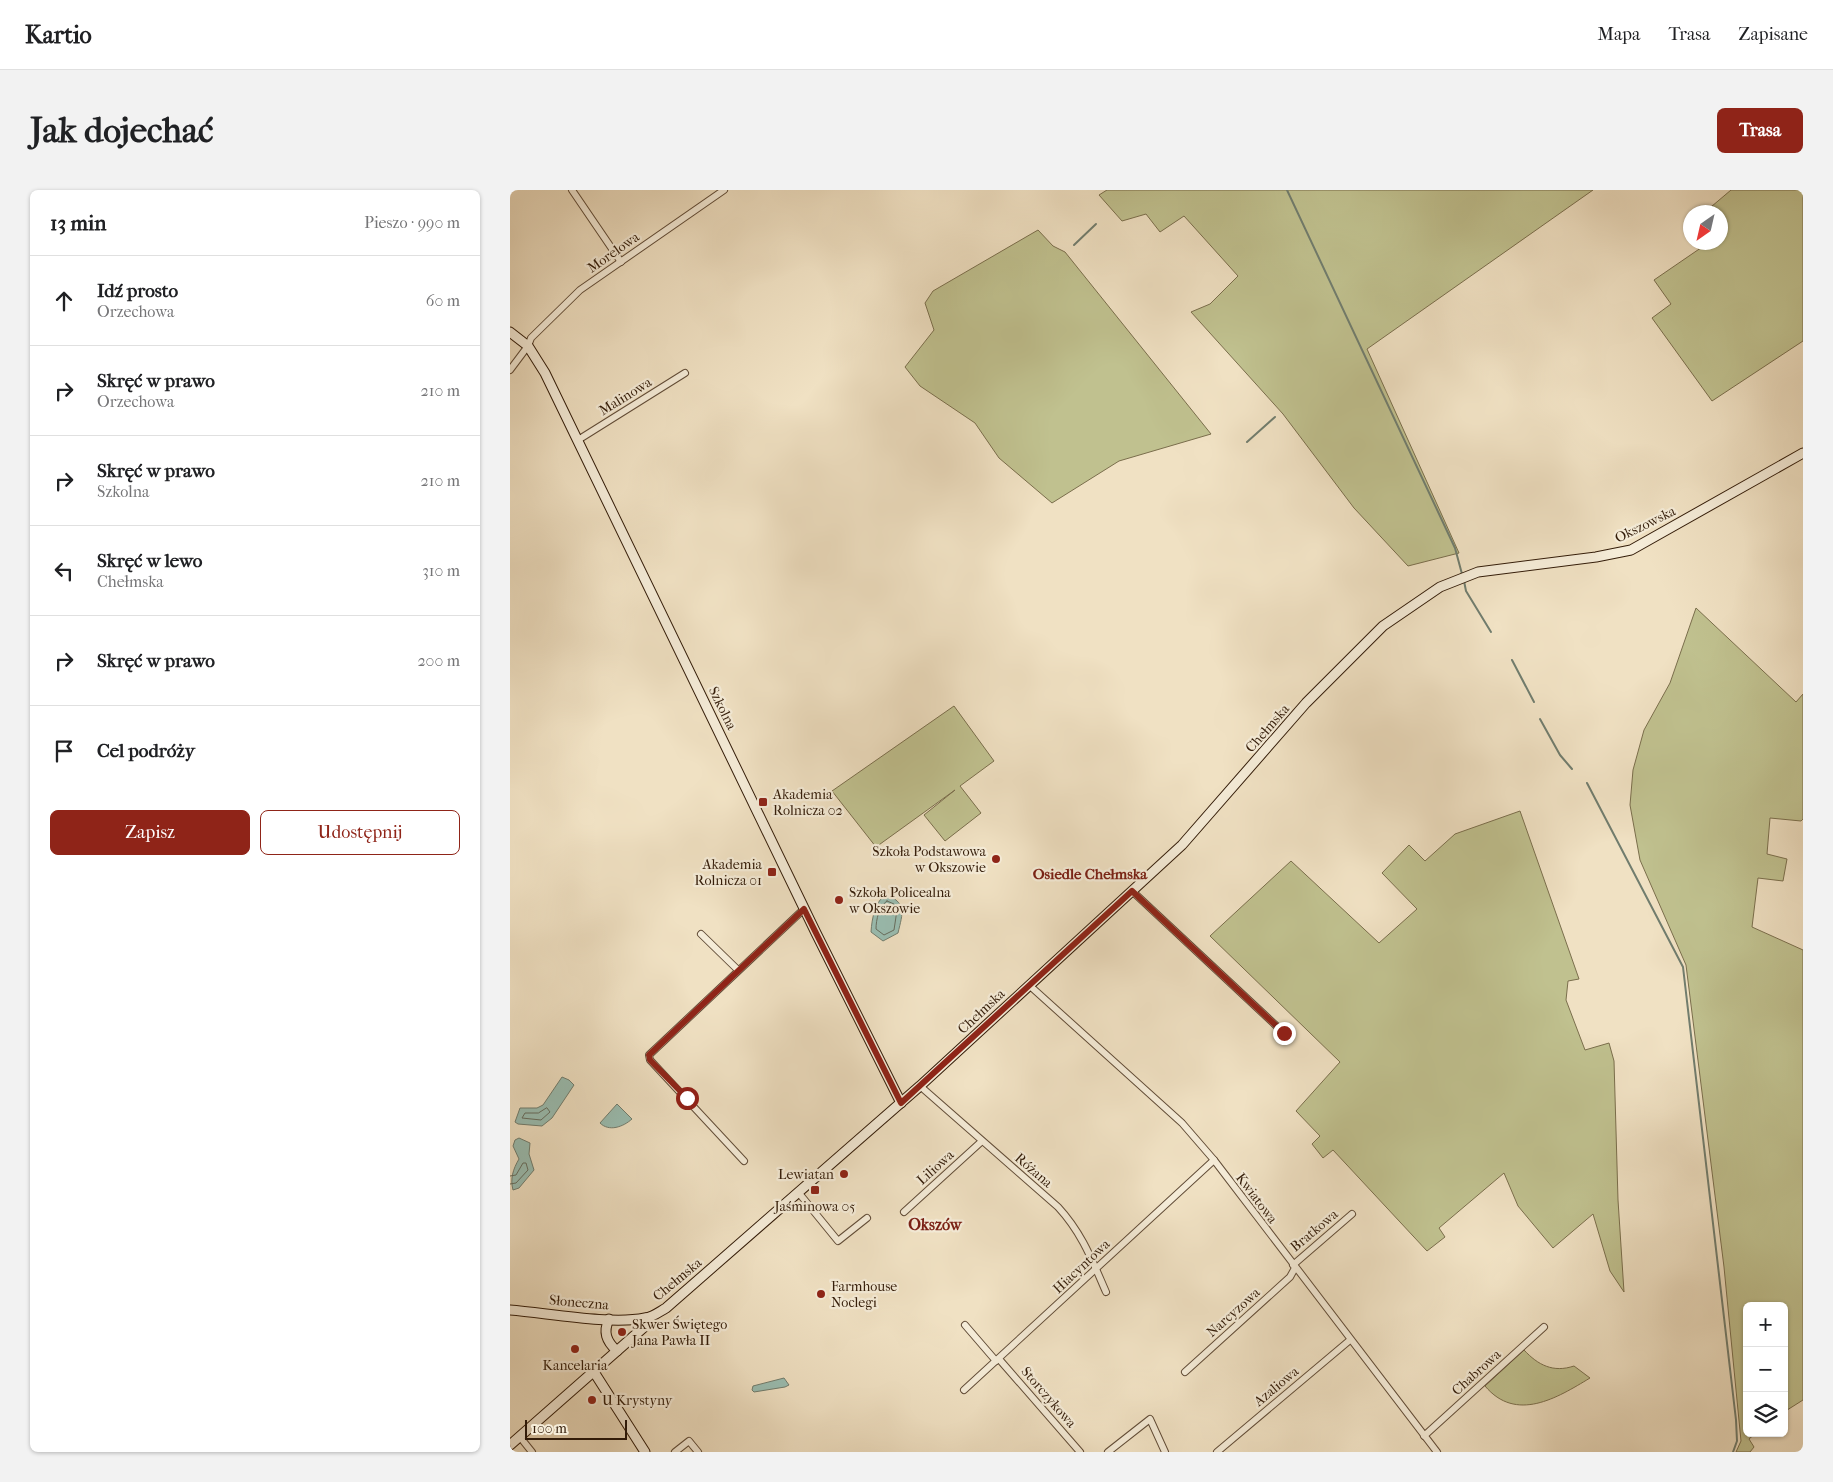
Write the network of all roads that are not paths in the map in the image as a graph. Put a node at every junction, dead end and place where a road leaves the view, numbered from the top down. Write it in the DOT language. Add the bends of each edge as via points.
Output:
graph roads {
  1 [pos="572,190"];
  2 [pos="724,190"];
  3 [pos="621,262"];
  4 [pos="510,332"];
  5 [pos="528,346"];
  6 [pos="510,370"];
  7 [pos="685,373"];
  8 [pos="578,440"];
  9 [pos="1803,453"];
  10 [pos="1454,580"];
  11 [pos="1132,891"];
  12 [pos="804,909"];
  13 [pos="701,934"];
  14 [pos="738,970"];
  15 [pos="1029,985"];
  16 [pos="1284,1033"];
  17 [pos="920,1086"];
  18 [pos="901,1103"];
  19 [pos="982,1141"];
  20 [pos="1214,1160"];
  21 [pos="744,1161"];
  22 [pos="798,1192"];
  23 [pos="904,1212"];
  24 [pos="1352,1214"];
  25 [pos="867,1218"];
  26 [pos="1294,1267"];
  27 [pos="1096,1268"];
  28 [pos="1106,1292"];
  29 [pos="510,1310"];
  30 [pos="646,1318"];
  31 [pos="609,1319"];
  32 [pos="965,1325"];
  33 [pos="1544,1327"];
  34 [pos="1350,1340"];
  35 [pos="617,1351"];
  36 [pos="998,1360"];
  37 [pos="594,1372"];
  38 [pos="1185,1372"];
  39 [pos="964,1390"];
  40 [pos="1424,1436"];
  41 [pos="520,1437"];
  42 [pos="510,1445"];
  43 [pos="532,1452"];
  44 [pos="645,1452"];
  45 [pos="675,1452"];
  46 [pos="698,1452"];
  47 [pos="1080,1452"];
  48 [pos="1108,1452"];
  49 [pos="1165,1452"];
  50 [pos="1218,1452"];
  51 [pos="1437,1452"];
  1 -- 3 [label="street"];
  2 -- 3 [label="street, Morelowa"];
  3 -- 5 [label="street, Morelowa" via="580,290 531,338"];
  4 -- 5 [label="main road, Szkolna"];
  5 -- 6 [label="street, Morelowa"];
  5 -- 8 [label="main road, Szkolna"];
  7 -- 8 [label="street, Malinowa"];
  8 -- 12 [label="main road, Szkolna"];
  9 -- 10 [label="main road, Okszowska" via="1631,550 1468,575"];
  10 -- 11 [label="main road, Chełmska" via="1391,619 1362,645 1306,703 1199,828"];
  11 -- 15 [label="main road, Chełmska"];
  11 -- 16 [label="street"];
  12 -- 14 [label="street"];
  12 -- 18 [label="main road, Szkolna"];
  13 -- 14 [label="street"];
  14 -- 21 [label="street" via="649,1055 650,1060"];
  15 -- 17 [label="main road, Chełmska"];
  15 -- 20 [label="street, Kwiatowa" via="1182,1123"];
  17 -- 18 [label="main road, Chełmska"];
  17 -- 19 [label="street, Różana"];
  18 -- 22 [label="main road, Chełmska"];
  19 -- 23 [label="street, Liliowa"];
  19 -- 27 [label="street, Różana" via="1071,1221"];
  20 -- 26 [label="street, Kwiatowa"];
  20 -- 27 [label="street, Hiacyntowa"];
  22 -- 25 [label="street" via="838,1241"];
  22 -- 30 [label="main road, Chełmska" via="666,1308"];
  24 -- 26 [label="street, Bratkowa"];
  26 -- 34 [label="street, Kwiatowa"];
  26 -- 38 [label="street, Narcyzowa" via="1290,1277"];
  27 -- 28 [label="street, Różana"];
  27 -- 36 [label="street, Hiacyntowa"];
  29 -- 31 [label="main road, Słoneczna"];
  30 -- 31 [label="main road, Słoneczna"];
  30 -- 35 [label="main road, Chełmska" via="643,1328"];
  31 -- 35 [label="main road" via="605,1327 606,1337"];
  32 -- 36 [label="street, Storczykowa"];
  33 -- 40 [label="street, Chabrowa"];
  34 -- 40 [label="street, Kwiatowa"];
  34 -- 50 [label="street, Azaliowa"];
  35 -- 37 [label="main road, Chełmska"];
  36 -- 39 [label="street, Hiacyntowa"];
  36 -- 47 [label="street, Storczykowa"];
  37 -- 41 [label="main road, Chełmska"];
  37 -- 44 [label="main road"];
  40 -- 51 [label="street, Kwiatowa"];
  41 -- 42 [label="main road, Chełmska"];
  41 -- 43 [label="street"];
  45 -- 46 [label="street" via="689,1440"];
  48 -- 49 [label="street" via="1150,1419"];
}
